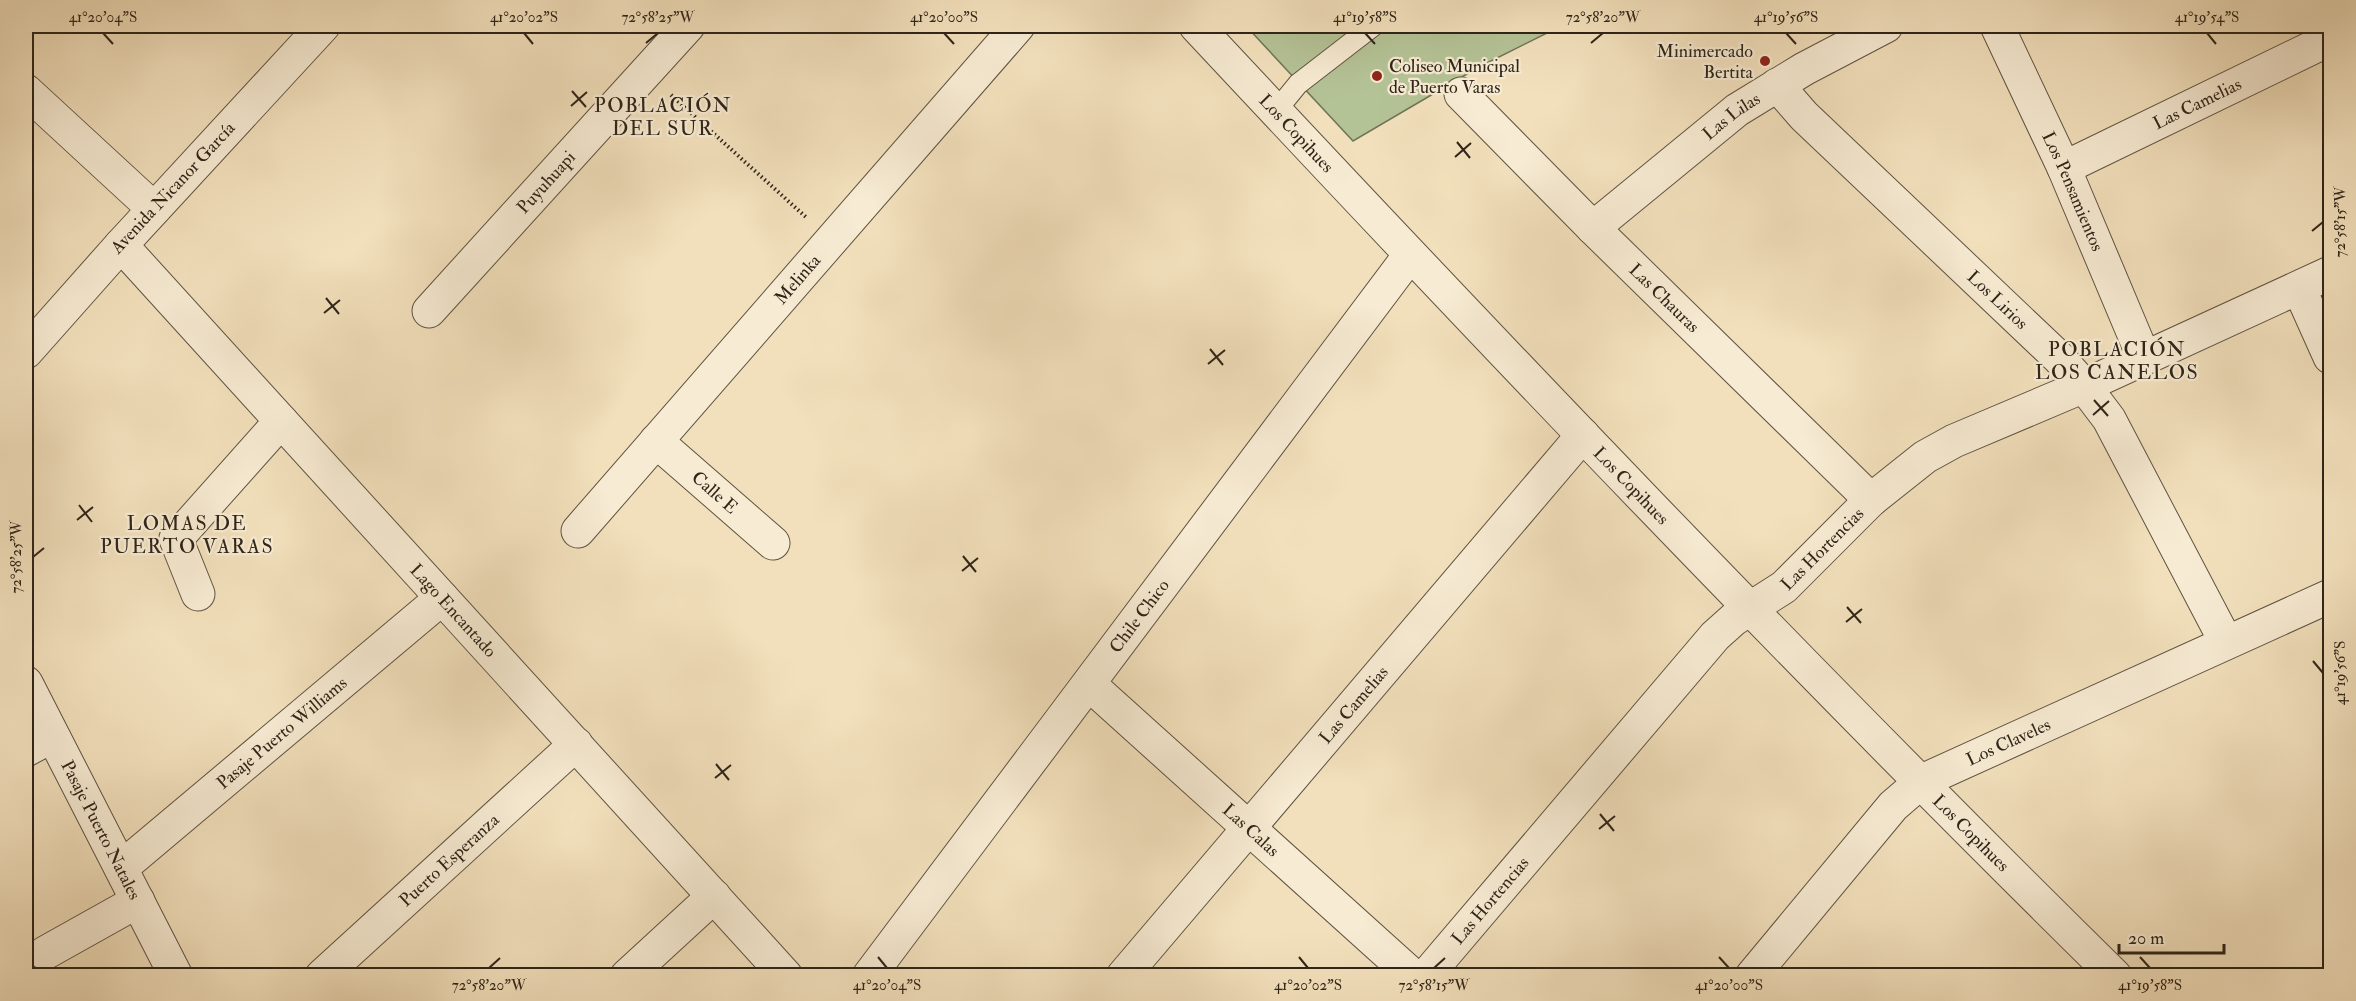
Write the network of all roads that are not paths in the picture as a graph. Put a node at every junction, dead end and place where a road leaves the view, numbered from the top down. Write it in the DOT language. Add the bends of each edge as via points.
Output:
graph roads {
  1 [pos="323,26"];
  2 [pos="688,26"];
  3 [pos="1018,26"];
  4 [pos="1196,26"];
  5 [pos="1372,26"];
  6 [pos="1886,26"];
  7 [pos="1997,26"];
  8 [pos="2331,39"];
  9 [pos="1777,85"];
  10 [pos="26,91"];
  11 [pos="1461,94"];
  12 [pos="1276,111"];
  13 [pos="2064,168"];
  14 [pos="154,208"];
  15 [pos="1593,228"];
  16 [pos="121,244"];
  17 [pos="1410,255"];
  18 [pos="2331,273"];
  19 [pos="2299,288"];
  20 [pos="429,311"];
  21 [pos="26,352"];
  22 [pos="2331,357"];
  23 [pos="2144,358"];
  24 [pos="2084,386"];
  25 [pos="281,421"];
  26 [pos="1583,435"];
  27 [pos="656,441"];
  28 [pos="1871,500"];
  29 [pos="578,531"];
  30 [pos="773,543"];
  31 [pos="198,594"];
  32 [pos="442,598"];
  33 [pos="2328,603"];
  34 [pos="1751,609"];
  35 [pos="2226,642"];
  36 [pos="26,683"];
  37 [pos="1089,684"];
  38 [pos="39,743"];
  39 [pos="576,744"];
  40 [pos="1922,781"];
  41 [pos="1249,828"];
  42 [pos="121,868"];
  43 [pos="714,896"];
  44 [pos="138,901"];
  45 [pos="45,953"];
  46 [pos="1754,974"];
  47 [pos="176,975"];
  48 [pos="322,975"];
  49 [pos="627,975"];
  50 [pos="786,975"];
  51 [pos="868,975"];
  52 [pos="1123,975"];
  53 [pos="1413,975"];
  54 [pos="1426,975"];
  55 [pos="2115,975"];
  1 -- 14 [label="street, Avenida Nicanor García"];
  2 -- 20 [label="street, Puyuhuapi"];
  3 -- 27 [label="street, Melinka"];
  4 -- 12 [label="street, Los Copihues"];
  5 -- 12 [label="lane" via="1298,84"];
  6 -- 9 [label="street, Las Lilas"];
  7 -- 13 [label="street, Los Pensamientos"];
  8 -- 13 [label="street, Las Camelias"];
  9 -- 15 [label="street, Las Lilas" via="1737,110"];
  9 -- 24 [label="street, Los Lirios" via="1804,116"];
  10 -- 14 [label="street"];
  11 -- 15 [label="street, Las Chauras"];
  12 -- 17 [label="street, Los Copihues"];
  13 -- 23 [label="street, Los Pensamientos"];
  14 -- 16 [label="street, Avenida Nicanor García"];
  15 -- 28 [label="street, Las Chauras"];
  16 -- 21 [label="street, Avenida Nicanor García"];
  16 -- 25 [label="street, Lago Encantado"];
  17 -- 26 [label="street, Los Copihues"];
  17 -- 37 [label="street, Chile Chico"];
  18 -- 19 [label="street, Las Hortencias"];
  19 -- 22 [label="street"];
  19 -- 23 [label="street, Las Hortencias"];
  23 -- 24 [label="street, Las Hortencias"];
  24 -- 28 [label="street, Las Hortencias" via="1954,441 1925,457"];
  24 -- 35 [label="street, Los Lirios" via="2109,419"];
  25 -- 31 [label="street" via="176,538"];
  25 -- 32 [label="street, Lago Encantado"];
  26 -- 34 [label="street, Los Copihues"];
  26 -- 41 [label="street, Las Camelias"];
  27 -- 29 [label="street, Melinka"];
  27 -- 30 [label="street, Calle E"];
  28 -- 34 [label="street, Las Hortencias" via="1784,587"];
  32 -- 39 [label="street, Lago Encantado"];
  32 -- 42 [label="street, Pasaje Puerto Williams"];
  33 -- 35 [label="street, Los Claveles"];
  34 -- 40 [label="street, Los Copihues"];
  34 -- 54 [label="street, Las Hortencias" via="1715,636"];
  35 -- 40 [label="street, Los Claveles"];
  36 -- 38 [label="street, Pasaje Puerto Natales"];
  37 -- 41 [label="street, Las Calas"];
  37 -- 51 [label="street, Chile Chico"];
  38 -- 42 [label="street, Pasaje Puerto Natales"];
  39 -- 43 [label="street, Lago Encantado"];
  39 -- 48 [label="street, Puerto Esperanza"];
  40 -- 46 [label="street, Los Claveles" via="1893,806"];
  40 -- 55 [label="street, Los Copihues"];
  41 -- 52 [label="street, Las Camelias"];
  41 -- 53 [label="street, Las Calas"];
  42 -- 44 [label="street, Pasaje Puerto Natales"];
  43 -- 49 [label="street"];
  43 -- 50 [label="street, Lago Encantado"];
  44 -- 45 [label="street"];
  44 -- 47 [label="street, Pasaje Puerto Natales"];
}
